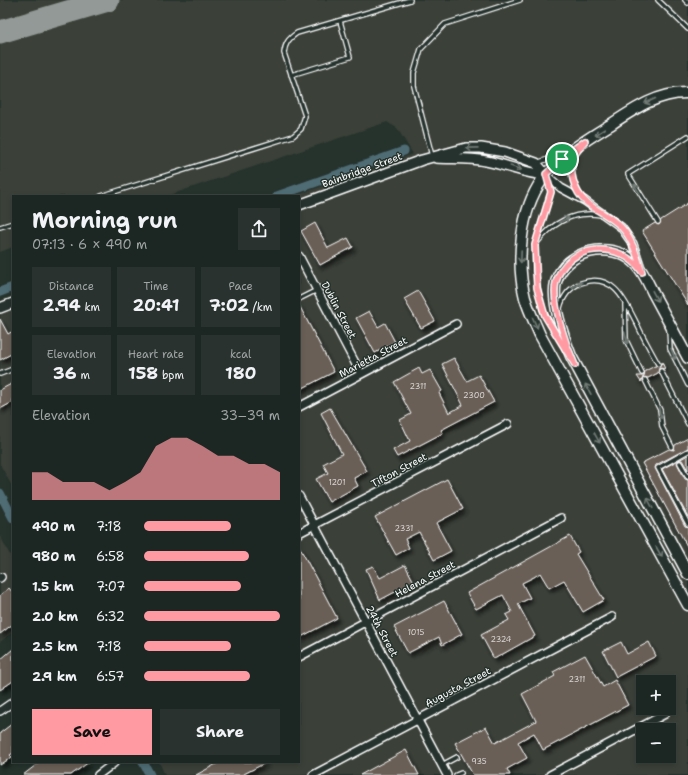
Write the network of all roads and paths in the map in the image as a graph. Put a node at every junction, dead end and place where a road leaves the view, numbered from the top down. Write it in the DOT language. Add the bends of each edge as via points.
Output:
graph roads {
  1 [pos="410,0"];
  2 [pos="520,0"];
  3 [pos="658,0"];
  4 [pos="685,0"];
  5 [pos="688,3"];
  6 [pos="340,21"];
  7 [pos="688,29"];
  8 [pos="291,74"];
  9 [pos="688,93"];
  10 [pos="688,136"];
  11 [pos="585,141"];
  12 [pos="486,149"];
  13 [pos="571,151"];
  14 [pos="432,157"];
  15 [pos="485,161"];
  16 [pos="536,163"];
  17 [pos="546,174"];
  18 [pos="104,195"];
  19 [pos="585,201"];
  20 [pos="300,205"];
  21 [pos="607,216"];
  22 [pos="658,222"];
  23 [pos="12,223"];
  24 [pos="0,227"];
  25 [pos="535,245"];
  26 [pos="300,258"];
  27 [pos="642,272"];
  28 [pos="317,290"];
  29 [pos="300,298"];
  30 [pos="624,299"];
  31 [pos="12,303"];
  32 [pos="0,308"];
  33 [pos="560,317"];
  34 [pos="668,321"];
  35 [pos="456,324"];
  36 [pos="679,341"];
  37 [pos="688,348"];
  38 [pos="688,358"];
  39 [pos="658,364"];
  40 [pos="575,365"];
  41 [pos="12,369"];
  42 [pos="661,371"];
  43 [pos="642,373"];
  44 [pos="0,374"];
  45 [pos="361,374"];
  46 [pos="645,380"];
  47 [pos="688,385"];
  48 [pos="300,406"];
  49 [pos="508,424"];
  50 [pos="688,424"];
  51 [pos="672,447"];
  52 [pos="688,451"];
  53 [pos="680,463"];
  54 [pos="688,477"];
  55 [pos="300,498"];
  56 [pos="560,518"];
  57 [pos="688,524"];
  58 [pos="314,525"];
  59 [pos="300,532"];
  60 [pos="688,574"];
  61 [pos="688,605"];
  62 [pos="612,617"];
  63 [pos="366,622"];
  64 [pos="300,656"];
  65 [pos="12,703"];
  66 [pos="0,712"];
  67 [pos="663,715"];
  68 [pos="418,720"];
  69 [pos="457,757"];
  70 [pos="114,763"];
  71 [pos="442,765"];
  72 [pos="461,773"];
  73 [pos="98,775"];
  74 [pos="313,775"];
  75 [pos="447,775"];
  76 [pos="456,775"];
  77 [pos="550,775"];
  1 -- 6 [label="lane"];
  2 -- 14 [label="lane" via="445,24 421,49 414,73 414,86"];
  3 -- 7 [label="lane"];
  4 -- 5 [label="lane"];
  6 -- 8 [label="lane" via="297,33 290,38 285,45 284,54"];
  6 -- 8 [label="lane" via="350,57"];
  8 -- 18 [label="lane" via="305,116 301,129 293,136"];
  9 -- 11 [label="main road, one-way" via="666,95 649,101"];
  22 -- 10 [label="lane, one-way" via="628,174"];
  11 -- 13 [label="main road"];
  11 -- 19 [label="lane" via="574,157 571,168 575,186"];
  12 -- 14 [label="street, Bainbridge Street, one-way" via="466,148"];
  12 -- 15 [label="lane"];
  12 -- 16 [label="street, Bainbridge Street" via="505,152"];
  13 -- 16 [label="lane"];
  13 -- 17 [label="main road"];
  14 -- 15 [label="street, Bainbridge Street"];
  14 -- 20 [label="street, Bainbridge Street"];
  15 -- 17 [label="street, Bainbridge Street, one-way" via="531,174"];
  16 -- 17 [label="street, Bainbridge Street"];
  17 -- 19 [label="street" via="562,188"];
  17 -- 25 [label="lane" via="551,192"];
  17 -- 61 [label="main road, one-way" via="534,195 524,228 521,268 528,307 540,335"];
  19 -- 21 [label="street"];
  25 -- 21 [label="lane, one-way" via="544,233 567,218 591,213"];
  21 -- 27 [label="street" via="629,238"];
  23 -- 24 [label="lane"];
  25 -- 40 [label="lane" via="535,271 542,309"];
  26 -- 28 [label="street, Dublin Street"];
  27 -- 33 [label="main road" via="629,258 614,250 589,251 574,258 566,265 556,282 556,302"];
  27 -- 34 [label="main road, one-way"];
  28 -- 29 [label="lane"];
  28 -- 45 [label="street, Dublin Street"];
  33 -- 30 [label="lane, one-way" via="560,307 565,295 570,289 584,282 607,283"];
  30 -- 39 [label="lane"];
  30 -- 43 [label="lane, one-way" via="626,340"];
  31 -- 32 [label="street"];
  33 -- 40 [label="main road"];
  34 -- 36 [label="main road"];
  34 -- 47 [label="lane, one-way" via="670,348"];
  35 -- 45 [label="street, Marietta Street"];
  36 -- 37 [label="lane"];
  36 -- 38 [label="main road"];
  60 -- 40 [label="main road, one-way"];
  41 -- 44 [label="lane"];
  42 -- 50 [label="lane"];
  45 -- 48 [label="street, Marietta Street"];
  46 -- 51 [label="lane, one-way" via="660,410 662,427"];
  49 -- 58 [label="street, Tifton Street"];
  52 -- 57 [label="lane" via="658,468"];
  53 -- 54 [label="lane"];
  55 -- 58 [label="street, 24th Street"];
  56 -- 63 [label="street, Helena Street"];
  58 -- 59 [label="street, Tifton Street"];
  58 -- 63 [label="street, 24th Street"];
  62 -- 68 [label="street, Augusta Street"];
  63 -- 64 [label="street, Helena Street"];
  63 -- 68 [label="street, 24th Street"];
  65 -- 66 [label="street"];
  67 -- 77 [label="street"];
  68 -- 71 [label="street, 24th Street"];
  68 -- 74 [label="street, Augusta Street"];
  69 -- 71 [label="lane"];
  70 -- 73 [label="street"];
  71 -- 75 [label="street, 24th Street"];
  72 -- 76 [label="lane"];
}
